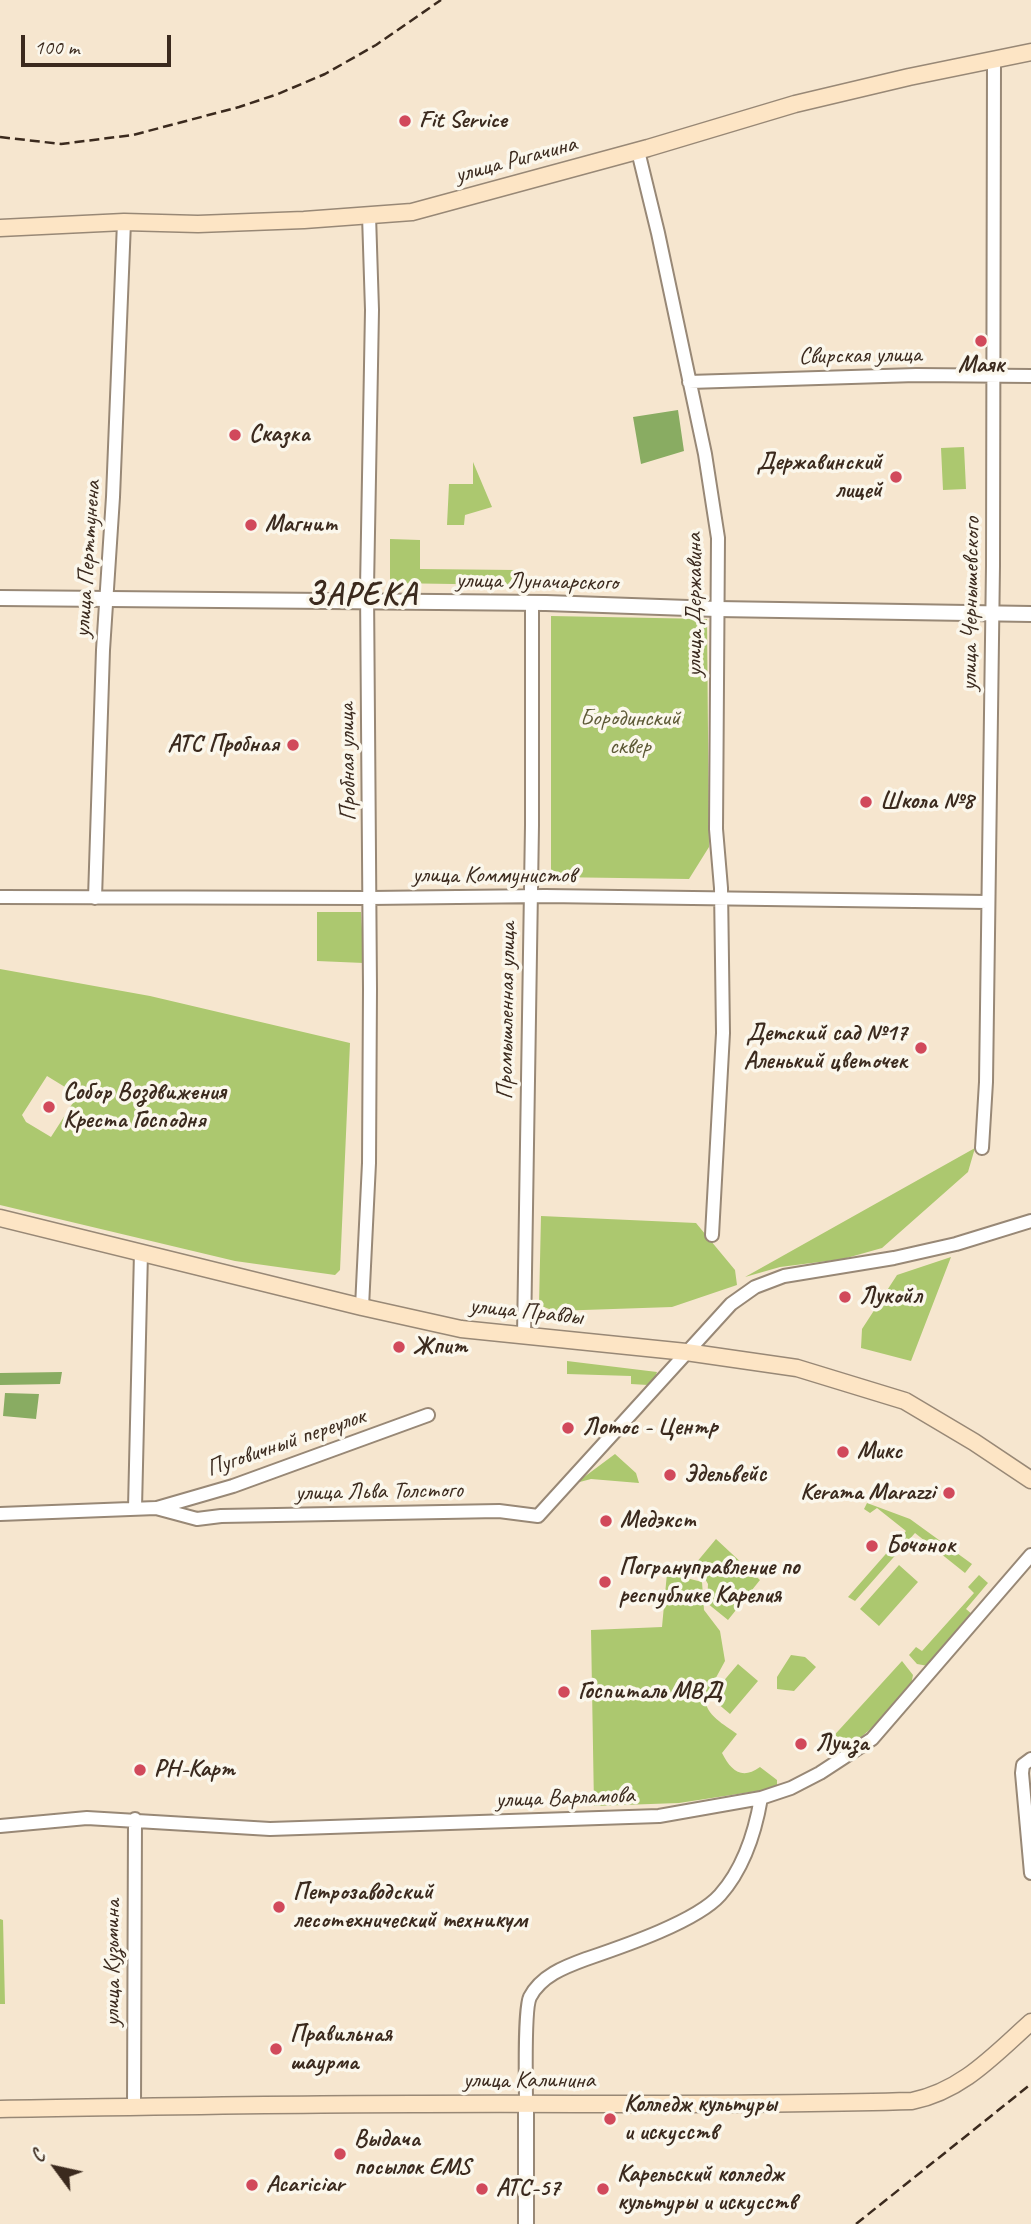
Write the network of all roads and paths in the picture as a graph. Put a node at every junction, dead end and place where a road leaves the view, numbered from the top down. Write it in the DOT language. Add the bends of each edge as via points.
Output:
graph roads {
  1 [pos="1031,52"];
  2 [pos="994,60"];
  3 [pos="638,151"];
  4 [pos="369,215"];
  5 [pos="124,222"];
  6 [pos="0,228"];
  7 [pos="994,376"];
  8 [pos="1031,376"];
  9 [pos="689,382"];
  10 [pos="0,598"];
  11 [pos="107,599"];
  12 [pos="367,601"];
  13 [pos="532,603"];
  14 [pos="717,609"];
  15 [pos="992,613"];
  16 [pos="1031,614"];
  17 [pos="530,896"];
  18 [pos="0,897"];
  19 [pos="95,898"];
  20 [pos="370,898"];
  21 [pos="721,899"];
  22 [pos="988,902"];
  23 [pos="982,1147"];
  24 [pos="0,1218"];
  25 [pos="1031,1221"];
  26 [pos="712,1234"];
  27 [pos="141,1252"];
  28 [pos="362,1307"];
  29 [pos="524,1336"];
  30 [pos="687,1352"];
  31 [pos="428,1415"];
  32 [pos="1031,1480"];
  33 [pos="135,1508"];
  34 [pos="156,1508"];
  35 [pos="0,1514"];
  36 [pos="1031,1555"];
  37 [pos="1031,1759"];
  38 [pos="761,1798"];
  39 [pos="135,1819"];
  40 [pos="0,1826"];
  41 [pos="1031,1873"];
  42 [pos="1031,2022"];
  43 [pos="526,2103"];
  44 [pos="134,2107"];
  45 [pos="0,2109"];
  46 [pos="526,2224"];
  1 -- 2 [label="main road, улица Ригачина"];
  2 -- 3 [label="main road, улица Ригачина" via="795,104"];
  2 -- 7 [label="street, улица Чернышевского"];
  3 -- 4 [label="main road, улица Ригачина" via="412,212"];
  3 -- 9 [label="street, улица Державина"];
  4 -- 5 [label="main road, улица Ригачина" via="198,224"];
  4 -- 12 [label="street, Пробная улица"];
  5 -- 6 [label="main road, улица Ригачина"];
  5 -- 11 [label="street, улица Перттунена"];
  7 -- 8 [label="street, Свирская улица"];
  7 -- 9 [label="street, Свирская улица"];
  7 -- 15 [label="street, улица Чернышевского"];
  9 -- 14 [label="street, улица Державина" via="718,538"];
  10 -- 11 [label="street, улица Луначарского"];
  11 -- 12 [label="street, улица Луначарского"];
  11 -- 19 [label="street, улица Перттунена"];
  12 -- 13 [label="street, улица Луначарского"];
  12 -- 20 [label="street, Пробная улица"];
  13 -- 14 [label="street, улица Луначарского"];
  13 -- 17 [label="street, Промышленная улица"];
  14 -- 15 [label="street, улица Луначарского"];
  14 -- 21 [label="street, улица Державина" via="716,829"];
  15 -- 16 [label="street, улица Луначарского"];
  15 -- 22 [label="street, улица Чернышевского"];
  17 -- 20 [label="street, улица Коммунистов"];
  17 -- 21 [label="street, улица Коммунистов"];
  17 -- 29 [label="street, Промышленная улица"];
  18 -- 19 [label="street, улица Коммунистов"];
  19 -- 20 [label="street, улица Коммунистов"];
  20 -- 28 [label="street, Пробная улица" via="369,1163"];
  21 -- 22 [label="street, улица Коммунистов"];
  21 -- 26 [label="street, улица Державина" via="723,1040"];
  22 -- 23 [label="street, улица Чернышевского"];
  24 -- 27 [label="main road, улица Правды"];
  25 -- 30 [label="street" via="956,1244 784,1276 755,1287 732,1304"];
  27 -- 28 [label="main road, улица Правды"];
  27 -- 33 [label="street"];
  28 -- 29 [label="main road, улица Правды" via="461,1329"];
  29 -- 30 [label="main road, улица Правды"];
  30 -- 32 [label="main road, улица Правды" via="797,1368 905,1401"];
  30 -- 34 [label="street, улица Льва Толстого" via="538,1516 499,1511 197,1519"];
  31 -- 34 [label="street, Пуговичный переулок" via="233,1486"];
  33 -- 34 [label="street, улица Льва Толстого"];
  33 -- 35 [label="street, улица Льва Толстого"];
  36 -- 38 [label="street, улица Варламова" via="872,1739 820,1773"];
  37 -- 41 [label="street" via="1022,1773"];
  38 -- 39 [label="street, улица Варламова" via="659,1816 612,1818 270,1829"];
  38 -- 43 [label="street" via="745,1855 719,1896 692,1917 541,1981 528,2000"];
  39 -- 40 [label="street, улица Варламова"];
  39 -- 44 [label="street, улица Кузьмина"];
  42 -- 43 [label="main road, улица Калинина" via="960,2083 912,2101"];
  43 -- 44 [label="main road, улица Калинина"];
  43 -- 46 [label="street"];
  44 -- 45 [label="main road, улица Калинина"];
}
